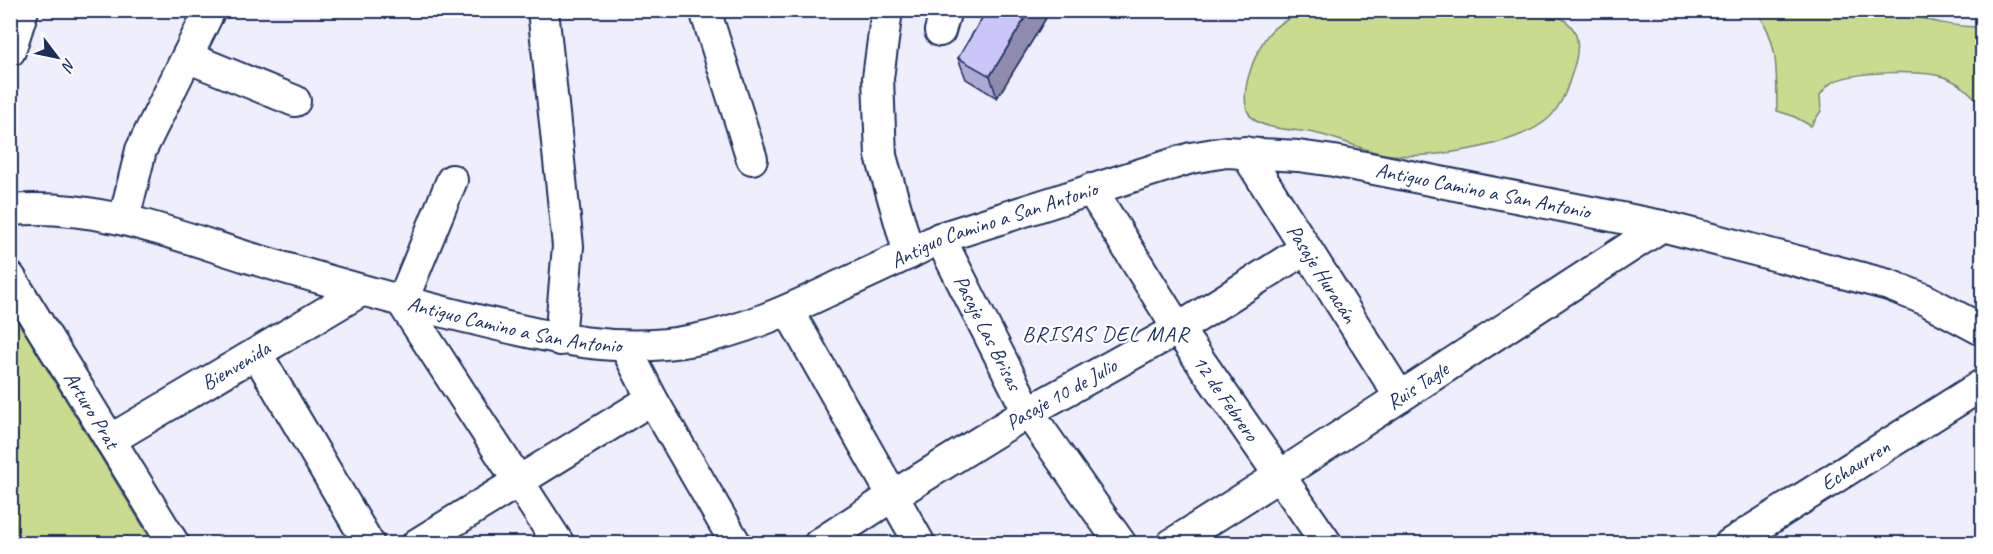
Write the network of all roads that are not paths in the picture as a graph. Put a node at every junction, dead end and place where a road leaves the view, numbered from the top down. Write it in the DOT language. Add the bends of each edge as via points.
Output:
graph roads {
  1 [pos="23,10"];
  2 [pos="210,10"];
  3 [pos="543,10"];
  4 [pos="705,10"];
  5 [pos="887,10"];
  6 [pos="10,51"];
  7 [pos="187,57"];
  8 [pos="295,101"];
  9 [pos="1245,152"];
  10 [pos="752,159"];
  11 [pos="452,180"];
  12 [pos="1091,189"];
  13 [pos="10,210"];
  14 [pos="124,219"];
  15 [pos="1662,226"];
  16 [pos="940,238"];
  17 [pos="1305,249"];
  18 [pos="909,254"];
  19 [pos="10,277"];
  20 [pos="361,291"];
  21 [pos="402,302"];
  22 [pos="788,310"];
  23 [pos="1178,329"];
  24 [pos="1983,330"];
  25 [pos="560,340"];
  26 [pos="625,346"];
  27 [pos="257,354"];
  28 [pos="1983,385"];
  29 [pos="1400,397"];
  30 [pos="652,399"];
  31 [pos="1028,412"];
  32 [pos="111,440"];
  33 [pos="1279,476"];
  34 [pos="518,481"];
  35 [pos="894,495"];
  36 [pos="174,543"];
  37 [pos="369,543"];
  38 [pos="417,543"];
  39 [pos="559,543"];
  40 [pos="736,543"];
  41 [pos="819,543"];
  42 [pos="920,543"];
  43 [pos="1121,543"];
  44 [pos="1172,543"];
  45 [pos="1327,543"];
  46 [pos="1730,543"];
  1 -- 6 [label="street"];
  2 -- 7 [label="street"];
  3 -- 25 [label="street" via="568,246"];
  4 -- 10 [label="street"];
  5 -- 18 [label="street" via="879,78 881,156"];
  7 -- 8 [label="street"];
  7 -- 14 [label="street" via="141,150"];
  9 -- 12 [label="street, Antiguo Camino a San Antonio" via="1191,158"];
  9 -- 15 [label="street, Antiguo Camino a San Antonio" via="1334,160"];
  9 -- 17 [label="street, Pasaje Huracán"];
  11 -- 21 [label="street"];
  12 -- 16 [label="street, Antiguo Camino a San Antonio"];
  12 -- 23 [label="street, 12 de Febrero"];
  13 -- 14 [label="street, Antiguo Camino a San Antonio" via="75,210"];
  14 -- 20 [label="street, Antiguo Camino a San Antonio"];
  15 -- 24 [label="street, Antiguo Camino a San Antonio" via="1889,285"];
  15 -- 29 [label="street, Ruis Tagle"];
  16 -- 18 [label="street, Antiguo Camino a San Antonio"];
  16 -- 31 [label="street, Pasaje Las Brisas"];
  17 -- 23 [label="street, Pasaje 10 de Julio"];
  17 -- 29 [label="street, Pasaje Huracán"];
  18 -- 22 [label="street, Antiguo Camino a San Antonio"];
  19 -- 32 [label="street, Arturo Prat"];
  20 -- 21 [label="street, Antiguo Camino a San Antonio"];
  20 -- 27 [label="street, Bienvenida"];
  21 -- 25 [label="street, Antiguo Camino a San Antonio"];
  21 -- 34 [label="street"];
  22 -- 26 [label="street, Antiguo Camino a San Antonio" via="692,340"];
  22 -- 35 [label="street"];
  23 -- 31 [label="street, Pasaje 10 de Julio"];
  23 -- 33 [label="street, 12 de Febrero"];
  25 -- 26 [label="street, Antiguo Camino a San Antonio"];
  26 -- 30 [label="street"];
  27 -- 32 [label="street, Bienvenida"];
  27 -- 37 [label="street"];
  28 -- 46 [label="street, Echaurren"];
  29 -- 33 [label="street, Ruis Tagle"];
  30 -- 34 [label="street"];
  30 -- 40 [label="street"];
  31 -- 35 [label="street, Pasaje 10 de Julio"];
  31 -- 43 [label="street, Pasaje Las Brisas"];
  32 -- 36 [label="street, Arturo Prat"];
  33 -- 44 [label="street, Ruis Tagle"];
  33 -- 45 [label="street, 12 de Febrero"];
  34 -- 38 [label="street"];
  34 -- 39 [label="street"];
  35 -- 41 [label="street, Pasaje 10 de Julio"];
  35 -- 42 [label="street"];
}
